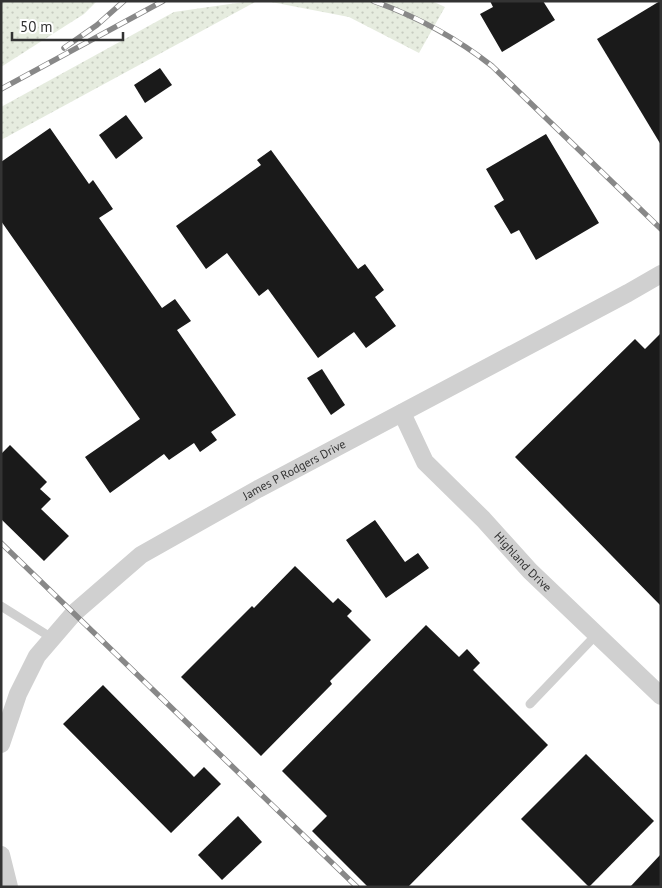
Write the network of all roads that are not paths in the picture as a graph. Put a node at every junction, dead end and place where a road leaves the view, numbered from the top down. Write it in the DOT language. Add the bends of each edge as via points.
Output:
graph roads {
  1 [pos="661,274"];
  2 [pos="402,413"];
  3 [pos="1,606"];
  4 [pos="596,634"];
  5 [pos="52,638"];
  6 [pos="661,696"];
  7 [pos="530,704"];
  8 [pos="1,744"];
  9 [pos="2,864"];
  10 [pos="9,887"];
  1 -- 2 [label="street, James P Rodgers Drive"];
  2 -- 4 [label="street, Highland Drive" via="425,462"];
  2 -- 5 [label="street, James P Rodgers Drive" via="141,555 74,613"];
  3 -- 5 [label="lane"];
  4 -- 6 [label="street, Highland Drive"];
  4 -- 7 [label="lane"];
  5 -- 8 [label="street, James P Rodgers Drive" via="37,656 18,694"];
  9 -- 10 [label="street"];
}
